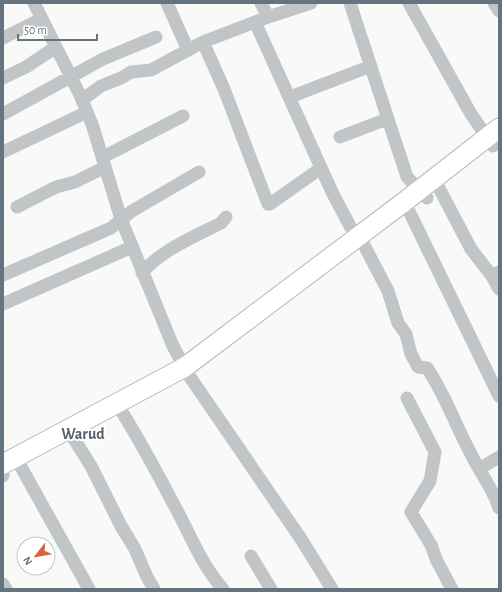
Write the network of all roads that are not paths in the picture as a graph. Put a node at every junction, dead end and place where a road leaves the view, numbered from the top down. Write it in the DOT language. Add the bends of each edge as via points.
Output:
graph roads {
  1 [pos="34,3"];
  2 [pos="167,3"];
  3 [pos="261,3"];
  4 [pos="311,3"];
  5 [pos="350,3"];
  6 [pos="409,3"];
  7 [pos="494,3"];
  8 [pos="499,10"];
  9 [pos="268,17"];
  10 [pos="41,19"];
  11 [pos="255,22"];
  12 [pos="156,37"];
  13 [pos="3,38"];
  14 [pos="203,42"];
  15 [pos="56,47"];
  16 [pos="188,50"];
  17 [pos="372,66"];
  18 [pos="71,77"];
  19 [pos="3,78"];
  20 [pos="290,97"];
  21 [pos="85,106"];
  22 [pos="3,114"];
  23 [pos="183,116"];
  24 [pos="387,119"];
  25 [pos="340,137"];
  26 [pos="494,138"];
  27 [pos="3,152"];
  28 [pos="104,162"];
  29 [pos="322,168"];
  30 [pos="198,172"];
  31 [pos="429,192"];
  32 [pos="17,207"];
  33 [pos="408,211"];
  34 [pos="226,218"];
  35 [pos="121,219"];
  36 [pos="361,241"];
  37 [pos="132,247"];
  38 [pos="142,273"];
  39 [pos="495,274"];
  40 [pos="3,275"];
  41 [pos="499,290"];
  42 [pos="3,304"];
  43 [pos="188,372"];
  44 [pos="499,396"];
  45 [pos="407,398"];
  46 [pos="122,412"];
  47 [pos="74,440"];
  48 [pos="499,457"];
  49 [pos="12,466"];
  50 [pos="479,469"];
  51 [pos="3,476"];
  52 [pos="499,508"];
  53 [pos="251,556"];
  54 [pos="3,584"];
  55 [pos="6,589"];
  56 [pos="89,589"];
  57 [pos="154,589"];
  58 [pos="223,589"];
  59 [pos="271,589"];
  60 [pos="332,589"];
  61 [pos="452,589"];
  1 -- 10 [label="street"];
  2 -- 16 [label="street"];
  3 -- 9 [label="street"];
  4 -- 9 [label="street"];
  5 -- 17 [label="street"];
  6 -- 26 [label="street" via="471,114"];
  7 -- 8 [label="street"];
  9 -- 11 [label="street"];
  10 -- 13 [label="street"];
  10 -- 15 [label="street"];
  11 -- 14 [label="street"];
  11 -- 20 [label="street"];
  12 -- 18 [label="street" via="103,59"];
  14 -- 16 [label="street"];
  14 -- 29 [label="street" via="268,204"];
  15 -- 18 [label="street"];
  15 -- 19 [label="street" via="26,67"];
  16 -- 21 [label="street" via="151,70 131,72 101,86"];
  17 -- 20 [label="street"];
  17 -- 24 [label="street"];
  18 -- 21 [label="street"];
  18 -- 22 [label="street"];
  20 -- 29 [label="street"];
  21 -- 27 [label="street"];
  21 -- 28 [label="street"];
  23 -- 28 [label="street"];
  24 -- 25 [label="street"];
  24 -- 31 [label="street" via="407,177"];
  26 -- 31 [label="highway"];
  28 -- 32 [label="street" via="76,182 56,187"];
  28 -- 35 [label="street"];
  29 -- 36 [label="street" via="342,212"];
  30 -- 35 [label="street"];
  31 -- 33 [label="highway"];
  31 -- 36 [label="highway"];
  31 -- 39 [label="street" via="471,249"];
  33 -- 36 [label="highway"];
  33 -- 44 [label="street"];
  34 -- 38 [label="street" via="160,256"];
  35 -- 37 [label="street"];
  35 -- 40 [label="street" via="111,228"];
  36 -- 43 [label="highway"];
  36 -- 50 [label="street" via="388,291 398,323 406,334 411,354 418,367 428,368 440,387"];
  37 -- 38 [label="street"];
  37 -- 42 [label="street"];
  38 -- 43 [label="street" via="173,346"];
  39 -- 41 [label="street"];
  43 -- 46 [label="highway"];
  43 -- 49 [label="highway"];
  43 -- 60 [label="street"];
  45 -- 61 [label="street" via="435,452 430,481 412,512"];
  46 -- 47 [label="highway"];
  46 -- 58 [label="street" via="146,451 199,554"];
  47 -- 49 [label="highway"];
  47 -- 57 [label="street" via="91,466"];
  48 -- 50 [label="street"];
  49 -- 51 [label="highway"];
  49 -- 56 [label="street"];
  50 -- 52 [label="street" via="495,494"];
  53 -- 59 [label="street"];
  54 -- 55 [label="street"];
}
